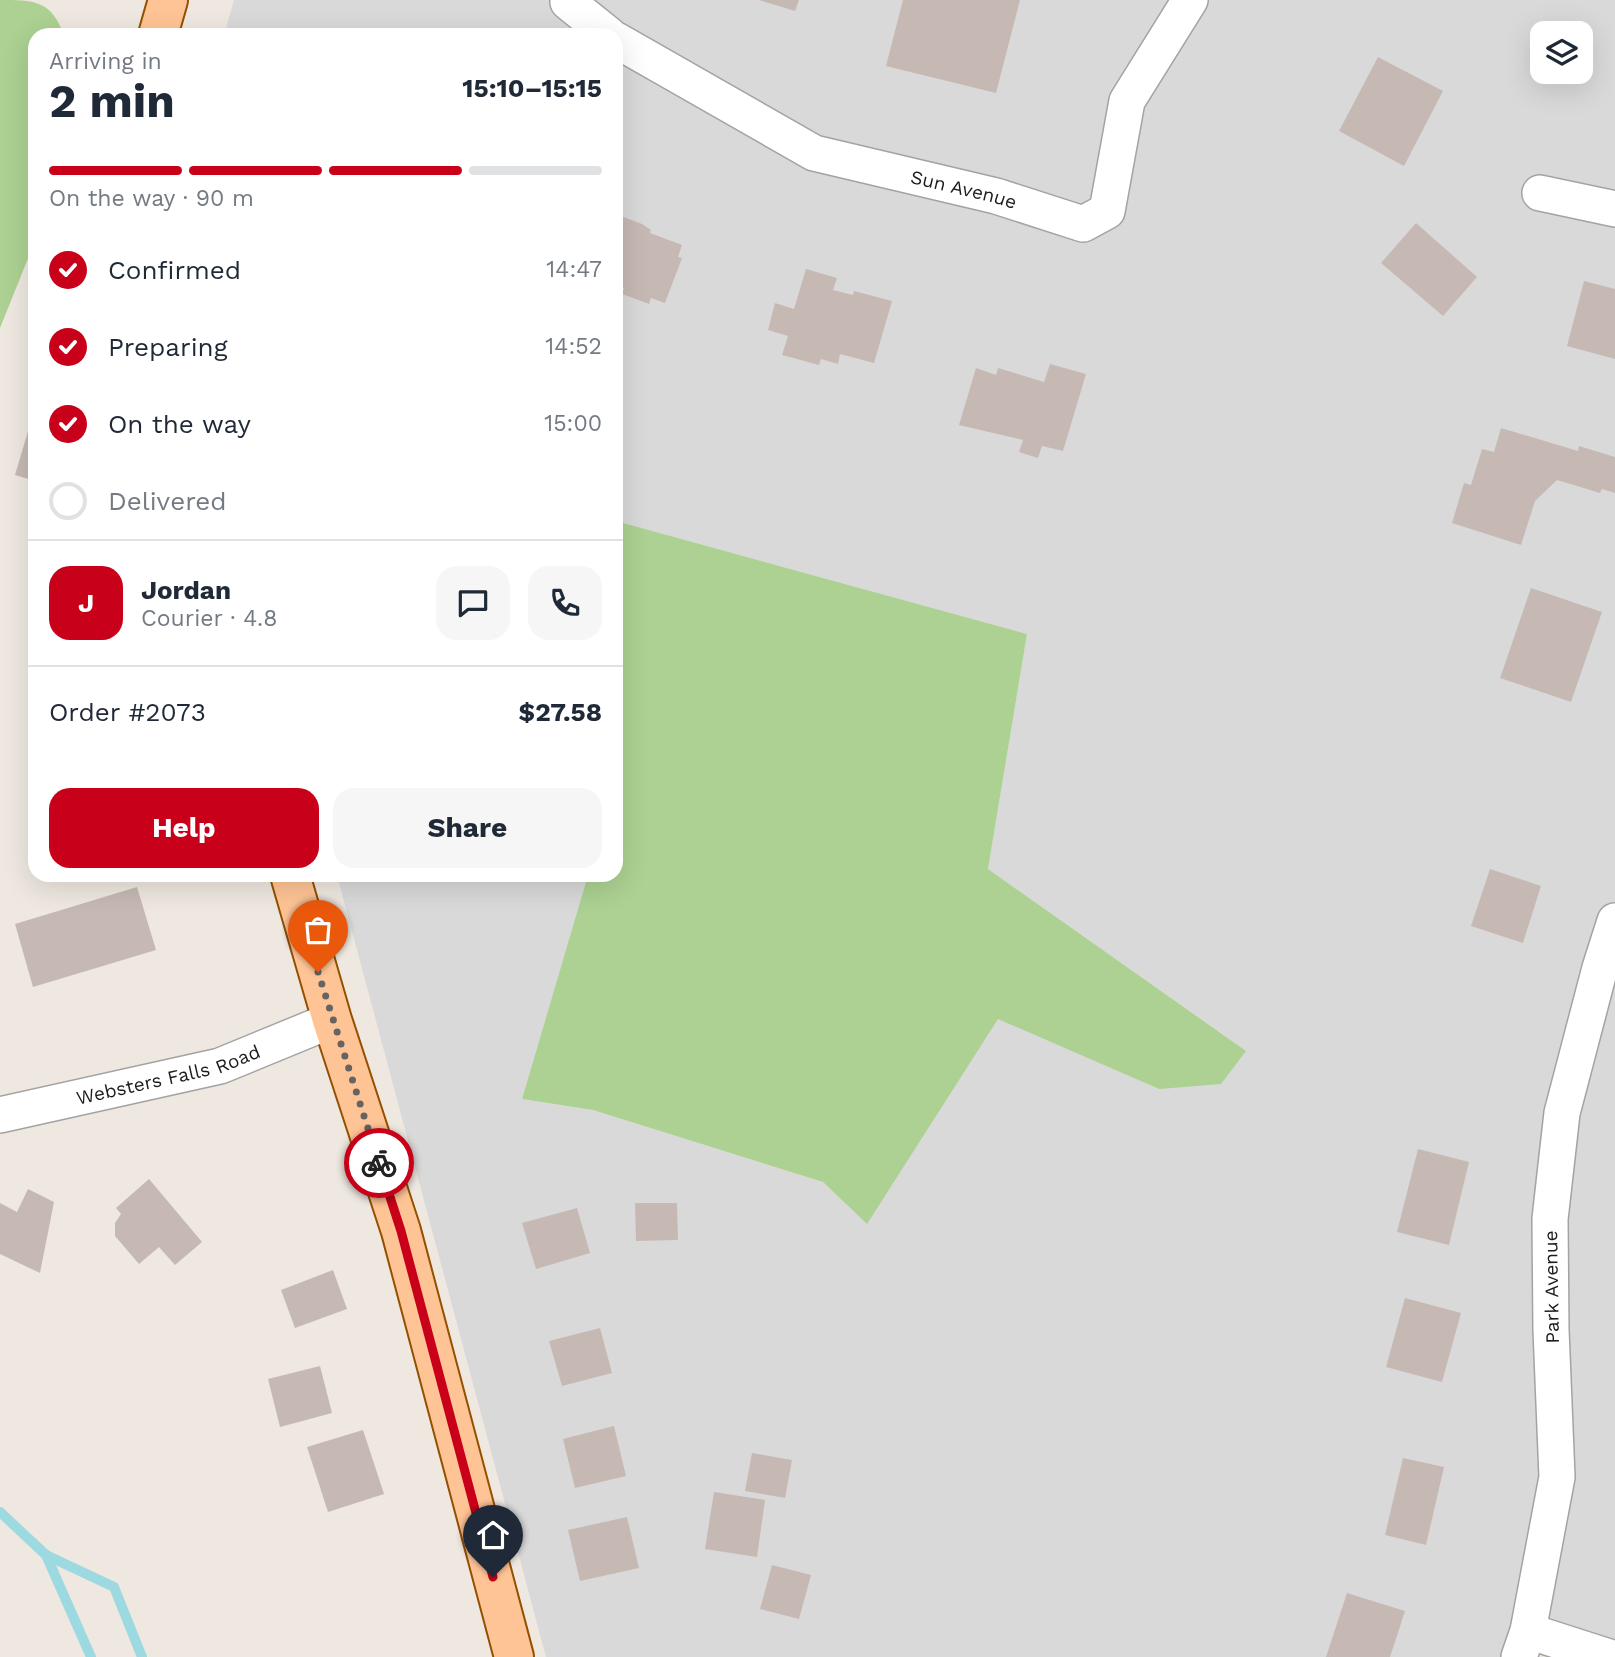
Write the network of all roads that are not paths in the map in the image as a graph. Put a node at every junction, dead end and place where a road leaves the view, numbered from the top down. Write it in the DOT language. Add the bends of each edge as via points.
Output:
graph roads {
  1 [pos="168,0"];
  2 [pos="1190,0"];
  3 [pos="568,2"];
  4 [pos="160,28"];
  5 [pos="600,28"];
  6 [pos="623,44"];
  7 [pos="1540,192"];
  8 [pos="1615,209"];
  9 [pos="292,882"];
  10 [pos="1615,921"];
  11 [pos="332,1020"];
  12 [pos="0,1115"];
  13 [pos="1524,1644"];
  14 [pos="514,1657"];
  15 [pos="1609,1657"];
  1 -- 4 [label="main road"];
  2 -- 6 [label="street, Sun Avenue" via="1127,101 1107,211 1083,224 996,196 814,153"];
  3 -- 5 [label="street"];
  7 -- 8 [label="street"];
  9 -- 11 [label="main road"];
  10 -- 13 [label="street, Park Avenue" via="1562,1113 1550,1219 1557,1477"];
  11 -- 12 [label="street, Websters Falls Road" via="220,1066"];
  11 -- 14 [label="main road" via="401,1231"];
  13 -- 15 [label="street"];
}
